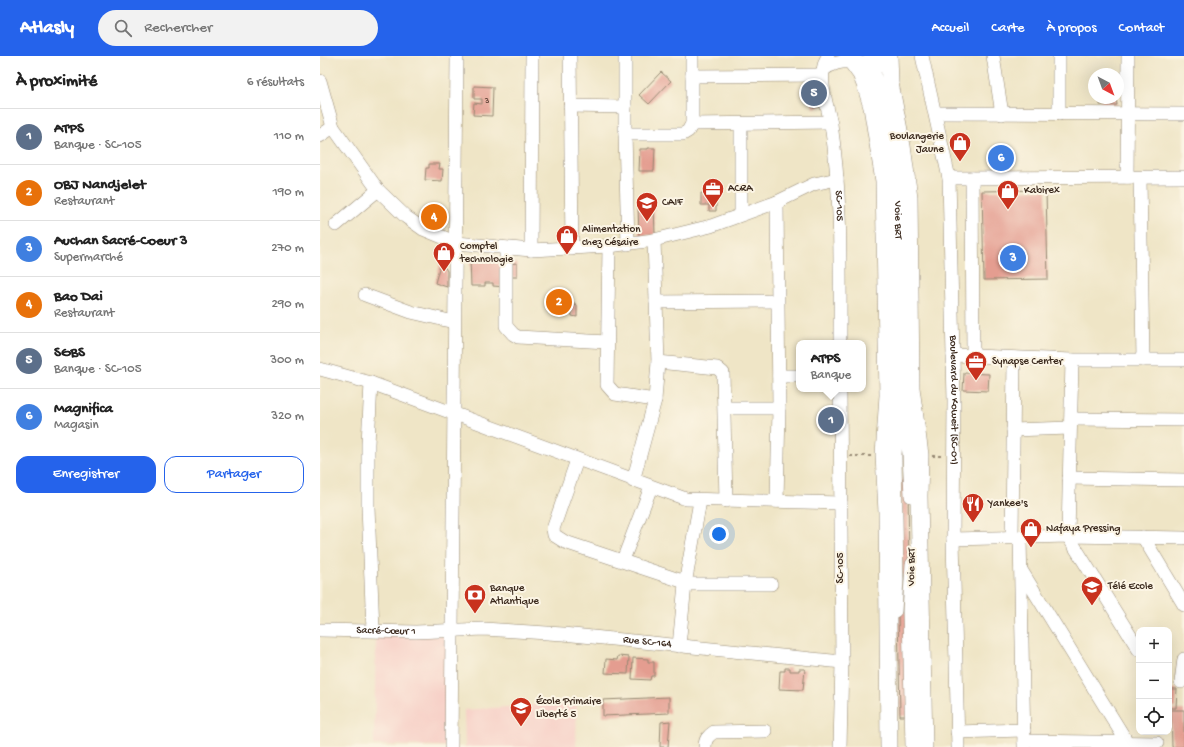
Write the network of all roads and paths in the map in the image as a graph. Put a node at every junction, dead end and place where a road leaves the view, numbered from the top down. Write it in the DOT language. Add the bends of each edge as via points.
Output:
graph roads {
  1 [pos="457,56"];
  2 [pos="532,56"];
  3 [pos="570,56"];
  4 [pos="625,56"];
  5 [pos="692,56"];
  6 [pos="828,56"];
  7 [pos="890,56"];
  8 [pos="922,56"];
  9 [pos="993,56"];
  10 [pos="1059,56"];
  11 [pos="1128,56"];
  12 [pos="850,59"];
  13 [pos="877,60"];
  14 [pos="823,72"];
  15 [pos="692,76"];
  16 [pos="320,81"];
  17 [pos="570,106"];
  18 [pos="625,106"];
  19 [pos="935,114"];
  20 [pos="1002,114"];
  21 [pos="1059,114"];
  22 [pos="1129,114"];
  23 [pos="1184,114"];
  24 [pos="830,122"];
  25 [pos="692,124"];
  26 [pos="740,124"];
  27 [pos="333,126"];
  28 [pos="625,134"];
  29 [pos="320,136"];
  30 [pos="1184,177"];
  31 [pos="948,178"];
  32 [pos="972,178"];
  33 [pos="1134,178"];
  34 [pos="837,179"];
  35 [pos="378,190"];
  36 [pos="777,202"];
  37 [pos="741,214"];
  38 [pos="336,225"];
  39 [pos="654,240"];
  40 [pos="457,243"];
  41 [pos="628,244"];
  42 [pos="609,246"];
  43 [pos="506,248"];
  44 [pos="572,249"];
  45 [pos="531,250"];
  46 [pos="365,295"];
  47 [pos="777,301"];
  48 [pos="656,302"];
  49 [pos="454,322"];
  50 [pos="840,340"];
  51 [pos="607,342"];
  52 [pos="953,355"];
  53 [pos="973,356"];
  54 [pos="1014,358"];
  55 [pos="1072,360"];
  56 [pos="1143,360"];
  57 [pos="1184,360"];
  58 [pos="658,362"];
  59 [pos="320,369"];
  60 [pos="779,376"];
  61 [pos="796,376"];
  62 [pos="371,383"];
  63 [pos="900,387"];
  64 [pos="840,392"];
  65 [pos="655,400"];
  66 [pos="725,408"];
  67 [pos="780,408"];
  68 [pos="453,413"];
  69 [pos="1184,420"];
  70 [pos="1070,424"];
  71 [pos="1013,430"];
  72 [pos="884,455"];
  73 [pos="920,455"];
  74 [pos="955,456"];
  75 [pos="841,457"];
  76 [pos="577,460"];
  77 [pos="1069,478"];
  78 [pos="1184,480"];
  79 [pos="633,481"];
  80 [pos="651,487"];
  81 [pos="700,501"];
  82 [pos="726,501"];
  83 [pos="777,501"];
  84 [pos="841,503"];
  85 [pos="1068,536"];
  86 [pos="1016,537"];
  87 [pos="1142,537"];
  88 [pos="1184,538"];
  89 [pos="954,539"];
  90 [pos="623,560"];
  91 [pos="1021,570"];
  92 [pos="685,583"];
  93 [pos="771,584"];
  94 [pos="1184,605"];
  95 [pos="320,630"];
  96 [pos="373,630"];
  97 [pos="452,630"];
  98 [pos="1136,645"];
  99 [pos="679,646"];
  100 [pos="1184,660"];
  101 [pos="842,662"];
  102 [pos="1178,682"];
  103 [pos="765,731"];
  104 [pos="957,732"];
  105 [pos="1024,739"];
  106 [pos="1157,741"];
  107 [pos="1127,742"];
  108 [pos="451,747"];
  109 [pos="705,747"];
  110 [pos="840,747"];
  111 [pos="889,747"];
  112 [pos="898,747"];
  113 [pos="912,747"];
  114 [pos="924,747"];
  115 [pos="958,747"];
  1 -- 40 [label="street"];
  2 -- 45 [label="street"];
  3 -- 17 [label="street"];
  4 -- 18 [label="street"];
  5 -- 15 [label="street"];
  6 -- 14 [label="street, SC-105"];
  7 -- 73 [label="main road" via="890,83 909,197 911,388"];
  8 -- 19 [label="street, Boulevard du Koweit (SC-01)"];
  9 -- 20 [label="street"];
  10 -- 21 [label="street"];
  11 -- 22 [label="street"];
  12 -- 13 [label="main road" via="863,67"];
  12 -- 14 [label="street" via="833,64"];
  12 -- 72 [label="main road" via="862,74 872,107 884,180 888,395"];
  13 -- 63 [label="street, Voie BRT" via="897,191"];
  14 -- 15 [label="street"];
  14 -- 24 [label="street, SC-105"];
  15 -- 25 [label="street"];
  16 -- 27 [label="street"];
  17 -- 18 [label="street"];
  17 -- 44 [label="street"];
  18 -- 28 [label="street"];
  19 -- 20 [label="street"];
  19 -- 31 [label="street, Boulevard du Koweit (SC-01)"];
  20 -- 21 [label="street"];
  21 -- 22 [label="street"];
  22 -- 23 [label="street"];
  22 -- 33 [label="street"];
  24 -- 26 [label="street"];
  24 -- 34 [label="street, SC-105"];
  25 -- 26 [label="street"];
  25 -- 28 [label="street" via="683,134"];
  26 -- 37 [label="street"];
  27 -- 29 [label="street"];
  27 -- 35 [label="street"];
  28 -- 41 [label="street"];
  30 -- 33 [label="street"];
  31 -- 32 [label="street"];
  31 -- 52 [label="street, Boulevard du Koweit (SC-01)"];
  32 -- 33 [label="street"];
  32 -- 53 [label="street"];
  33 -- 56 [label="street"];
  34 -- 36 [label="street" via="814,184"];
  34 -- 50 [label="street, SC-105"];
  35 -- 38 [label="street"];
  35 -- 40 [label="street" via="406,217 423,229"];
  36 -- 37 [label="street"];
  36 -- 47 [label="street"];
  37 -- 39 [label="street" via="711,226"];
  39 -- 41 [label="street"];
  39 -- 48 [label="street"];
  40 -- 43 [label="street"];
  40 -- 49 [label="street"];
  41 -- 42 [label="street"];
  42 -- 44 [label="street"];
  42 -- 51 [label="street"];
  43 -- 45 [label="street"];
  43 -- 51 [label="street" via="506,326 513,334 526,338"];
  44 -- 45 [label="street"];
  46 -- 49 [label="street" via="411,312"];
  47 -- 48 [label="street"];
  47 -- 60 [label="street"];
  48 -- 58 [label="street"];
  49 -- 68 [label="street"];
  51 -- 65 [label="street" via="607,385 611,390 615,394"];
  52 -- 53 [label="street"];
  52 -- 74 [label="street, Boulevard du Koweit (SC-01)"];
  53 -- 54 [label="street"];
  54 -- 55 [label="street"];
  54 -- 71 [label="street"];
  55 -- 56 [label="street"];
  55 -- 70 [label="street"];
  56 -- 57 [label="street"];
  58 -- 65 [label="street"];
  58 -- 66 [label="street" via="720,370 725,378"];
  59 -- 62 [label="street"];
  60 -- 61 [label="street"];
  60 -- 67 [label="street"];
  62 -- 68 [label="street"];
  62 -- 96 [label="street" via="368,507"];
  63 -- 112 [label="street, Voie BRT" via="895,455"];
  63 -- 113 [label="street, Voie BRT" via="911,480 912,579 909,612"];
  64 -- 75 [label="street, SC-105"];
  65 -- 79 [label="street"];
  66 -- 67 [label="street"];
  66 -- 82 [label="street"];
  67 -- 83 [label="street"];
  68 -- 76 [label="street"];
  68 -- 97 [label="street" via="455,491"];
  69 -- 70 [label="street"];
  70 -- 71 [label="street"];
  70 -- 77 [label="street"];
  71 -- 86 [label="street"];
  72 -- 75 [label="path"];
  72 -- 111 [label="main road" via="887,512"];
  73 -- 74 [label="path"];
  73 -- 114 [label="main road"];
  74 -- 89 [label="street, Boulevard du Koweit (SC-01)"];
  75 -- 84 [label="street, SC-105"];
  76 -- 79 [label="street"];
  76 -- 90 [label="street" via="553,529 554,535 564,542"];
  77 -- 78 [label="street"];
  77 -- 85 [label="street"];
  79 -- 80 [label="street"];
  80 -- 81 [label="street" via="680,498"];
  80 -- 90 [label="street"];
  81 -- 82 [label="street"];
  81 -- 92 [label="street"];
  82 -- 83 [label="street"];
  83 -- 84 [label="street"];
  84 -- 101 [label="street, SC-105"];
  85 -- 86 [label="street"];
  85 -- 87 [label="street"];
  85 -- 98 [label="street"];
  86 -- 89 [label="street"];
  86 -- 91 [label="street"];
  87 -- 88 [label="street"];
  87 -- 94 [label="street"];
  89 -- 104 [label="street, Boulevard du Koweit (SC-01)"];
  90 -- 92 [label="street"];
  91 -- 105 [label="street"];
  91 -- 107 [label="street"];
  92 -- 93 [label="street"];
  92 -- 99 [label="street"];
  95 -- 96 [label="street, Sacré-Cœur 1"];
  96 -- 97 [label="street, Sacré-Cœur 1"];
  97 -- 99 [label="street, Rue SC-164" via="484,629"];
  97 -- 108 [label="street"];
  99 -- 101 [label="street, Rue SC-164"];
  100 -- 102 [label="street"];
  101 -- 110 [label="street, SC-105"];
  103 -- 109 [label="street" via="714,732 708,736"];
  104 -- 105 [label="street"];
  104 -- 115 [label="street, Boulevard du Koweit (SC-01)"];
  105 -- 107 [label="street"];
  106 -- 107 [label="street"];
}
